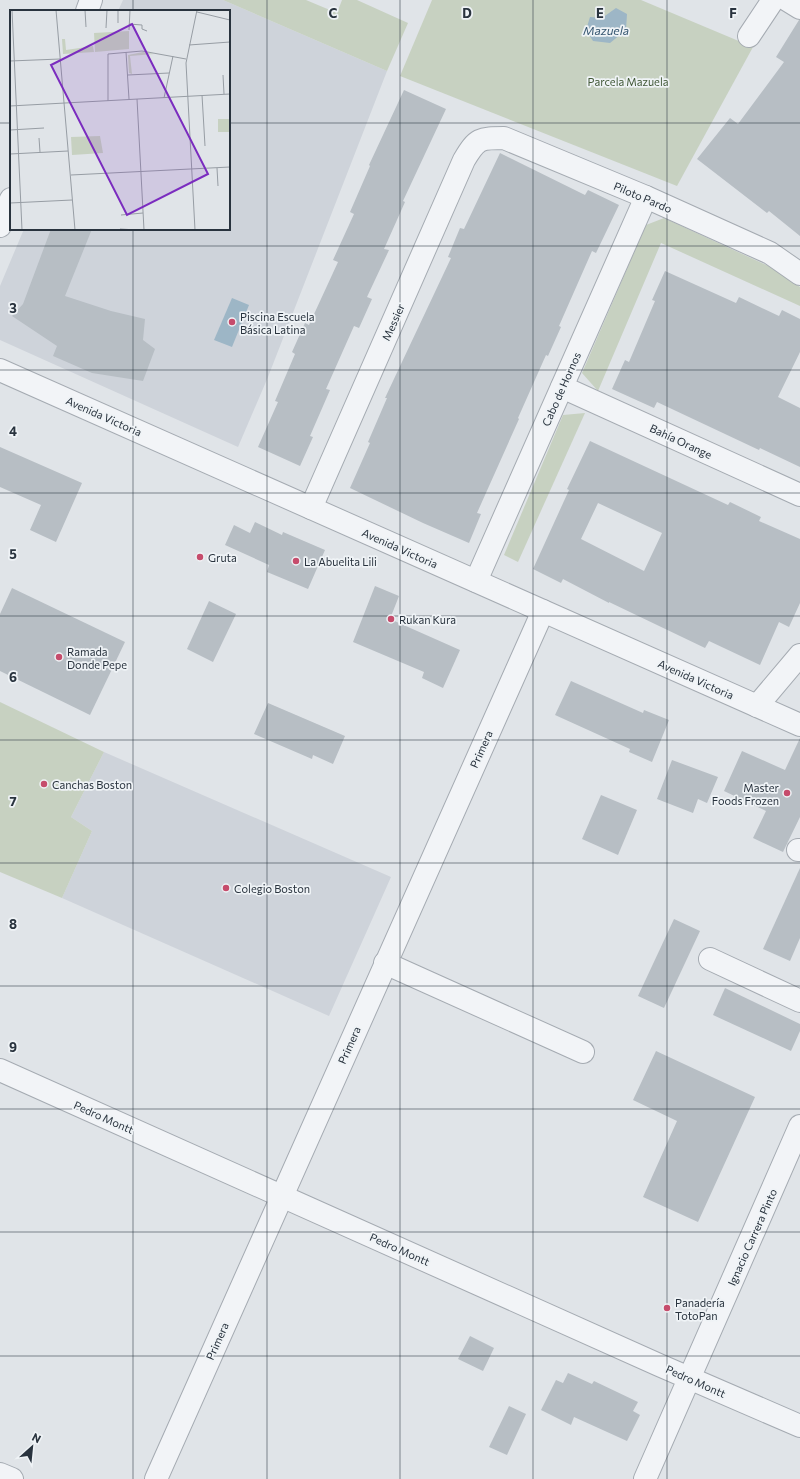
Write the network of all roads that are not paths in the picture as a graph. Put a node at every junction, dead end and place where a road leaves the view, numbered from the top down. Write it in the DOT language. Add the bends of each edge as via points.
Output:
graph roads {
  1 [pos="91,0"];
  2 [pos="773,0"];
  3 [pos="787,0"];
  4 [pos="800,8"];
  5 [pos="87,10"];
  6 [pos="749,36"];
  7 [pos="480,139"];
  8 [pos="646,197"];
  9 [pos="10,201"];
  10 [pos="0,226"];
  11 [pos="800,274"];
  12 [pos="0,370"];
  13 [pos="562,387"];
  14 [pos="800,495"];
  15 [pos="311,508"];
  16 [pos="476,582"];
  17 [pos="543,611"];
  18 [pos="800,655"];
  19 [pos="757,706"];
  20 [pos="800,725"];
  21 [pos="710,959"];
  22 [pos="385,963"];
  23 [pos="800,1001"];
  24 [pos="583,1052"];
  25 [pos="0,1070"];
  26 [pos="800,1126"];
  27 [pos="282,1196"];
  28 [pos="690,1378"];
  29 [pos="800,1426"];
  30 [pos="0,1474"];
  31 [pos="12,1479"];
  32 [pos="156,1479"];
  33 [pos="645,1479"];
  1 -- 5 [label="street"];
  2 -- 6 [label="street"];
  3 -- 4 [label="street"];
  7 -- 8 [label="street, Piloto Pardo" via="504,138"];
  7 -- 15 [label="street, Messier" via="472,146 464,160"];
  8 -- 11 [label="street, Piloto Pardo" via="770,253"];
  8 -- 13 [label="street, Cabo de Hornos"];
  9 -- 10 [label="street"];
  12 -- 15 [label="street, Avenida Victoria"];
  13 -- 14 [label="street, Bahía Orange"];
  13 -- 16 [label="street, Cabo de Hornos"];
  15 -- 16 [label="street, Avenida Victoria"];
  16 -- 17 [label="street, Avenida Victoria"];
  17 -- 19 [label="street, Avenida Victoria"];
  17 -- 22 [label="street, Primera"];
  18 -- 19 [label="street"];
  19 -- 20 [label="street, Avenida Victoria"];
  21 -- 23 [label="street"];
  22 -- 24 [label="street"];
  22 -- 27 [label="street, Primera"];
  25 -- 27 [label="street, Pedro Montt"];
  26 -- 28 [label="street, Ignacio Carrera Pinto"];
  27 -- 28 [label="street, Pedro Montt"];
  27 -- 32 [label="street, Primera"];
  28 -- 29 [label="street, Pedro Montt"];
  28 -- 33 [label="street, Ignacio Carrera Pinto"];
  30 -- 31 [label="street"];
}
